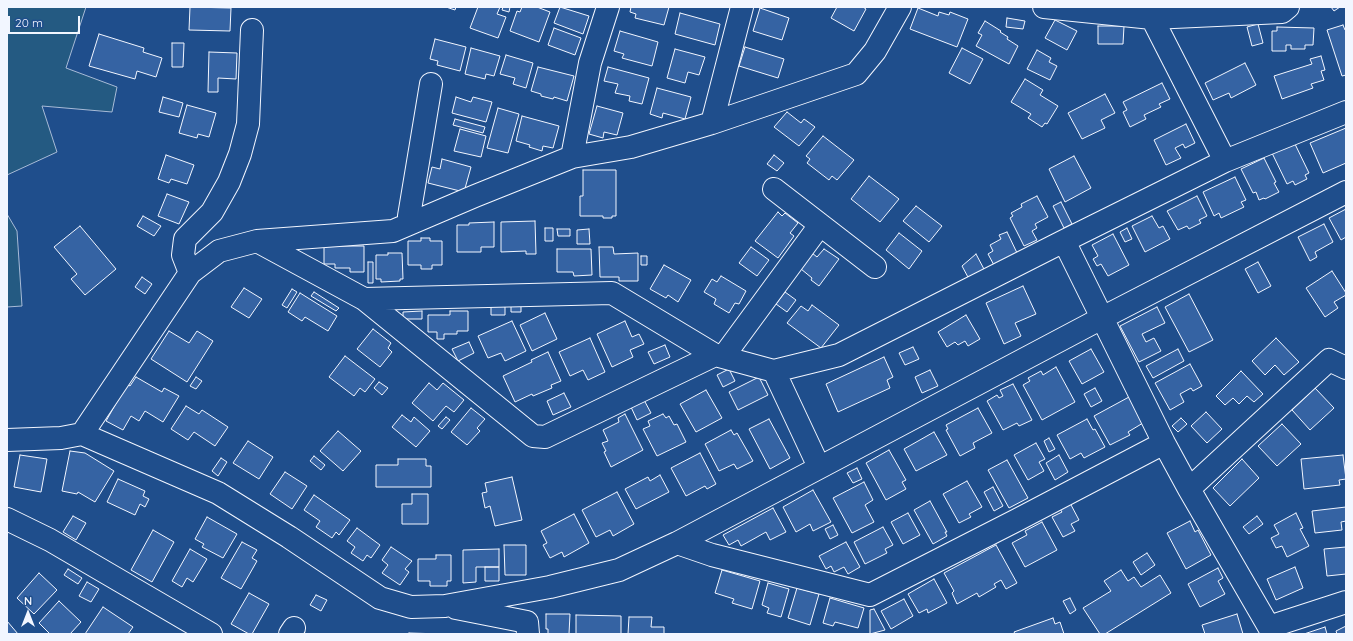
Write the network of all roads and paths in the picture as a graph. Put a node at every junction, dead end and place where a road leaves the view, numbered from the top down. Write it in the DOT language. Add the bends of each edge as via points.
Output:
graph roads {
  1 [pos="608,7"];
  2 [pos="742,7"];
  3 [pos="900,7"];
  4 [pos="1044,7"];
  5 [pos="1288,7"];
  6 [pos="1152,18"];
  7 [pos="252,30"];
  8 [pos="431,84"];
  9 [pos="1346,112"];
  10 [pos="712,123"];
  11 [pos="572,157"];
  12 [pos="1225,161"];
  13 [pos="774,189"];
  14 [pos="1346,192"];
  15 [pos="410,223"];
  16 [pos="820,225"];
  17 [pos="257,241"];
  18 [pos="1064,241"];
  19 [pos="875,267"];
  20 [pos="190,272"];
  21 [pos="364,299"];
  22 [pos="1102,318"];
  23 [pos="719,356"];
  24 [pos="1346,368"];
  25 [pos="774,371"];
  26 [pos="82,434"];
  27 [pos="7,440"];
  28 [pos="1164,443"];
  29 [pos="819,467"];
  30 [pos="1189,489"];
  31 [pos="7,518"];
  32 [pos="676,543"];
  33 [pos="1346,602"];
  34 [pos="445,606"];
  35 [pos="1271,630"];
  36 [pos="211,634"];
  37 [pos="528,634"];
  1 -- 11 [label="street" via="590,63"];
  2 -- 10 [label="street"];
  3 -- 10 [label="street" via="875,51 856,74"];
  4 -- 6 [label="street"];
  5 -- 6 [label="street" via="1282,12"];
  6 -- 12 [label="street"];
  7 -- 20 [label="street" via="248,124 229,182 212,212 185,239 183,255"];
  8 -- 15 [label="street" via="409,216"];
  9 -- 12 [label="street"];
  10 -- 11 [label="street" via="631,147"];
  11 -- 15 [label="street"];
  12 -- 18 [label="street"];
  13 -- 16 [label="street"];
  14 -- 22 [label="street"];
  15 -- 17 [label="street" via="393,231"];
  16 -- 19 [label="street"];
  16 -- 23 [label="street"];
  17 -- 20 [label="street" via="219,251"];
  17 -- 21 [label="street"];
  18 -- 22 [label="street"];
  18 -- 25 [label="street" via="839,355"];
  20 -- 26 [label="street"];
  21 -- 23 [label="street" via="612,293"];
  21 -- 23 [label="street" via="533,436 544,437"];
  22 -- 28 [label="street"];
  22 -- 29 [label="street"];
  23 -- 25 [label="street"];
  24 -- 30 [label="street" via="1329,360"];
  25 -- 29 [label="street"];
  26 -- 27 [label="street" via="61,438"];
  26 -- 34 [label="street" via="218,492 380,598 411,607"];
  28 -- 30 [label="street"];
  28 -- 32 [label="street" via="870,594 712,555"];
  29 -- 32 [label="street"];
  30 -- 35 [label="street"];
  31 -- 36 [label="street" via="50,540"];
  32 -- 34 [label="street" via="619,570"];
  33 -- 35 [label="street"];
  34 -- 37 [label="street" via="528,622"];
}
